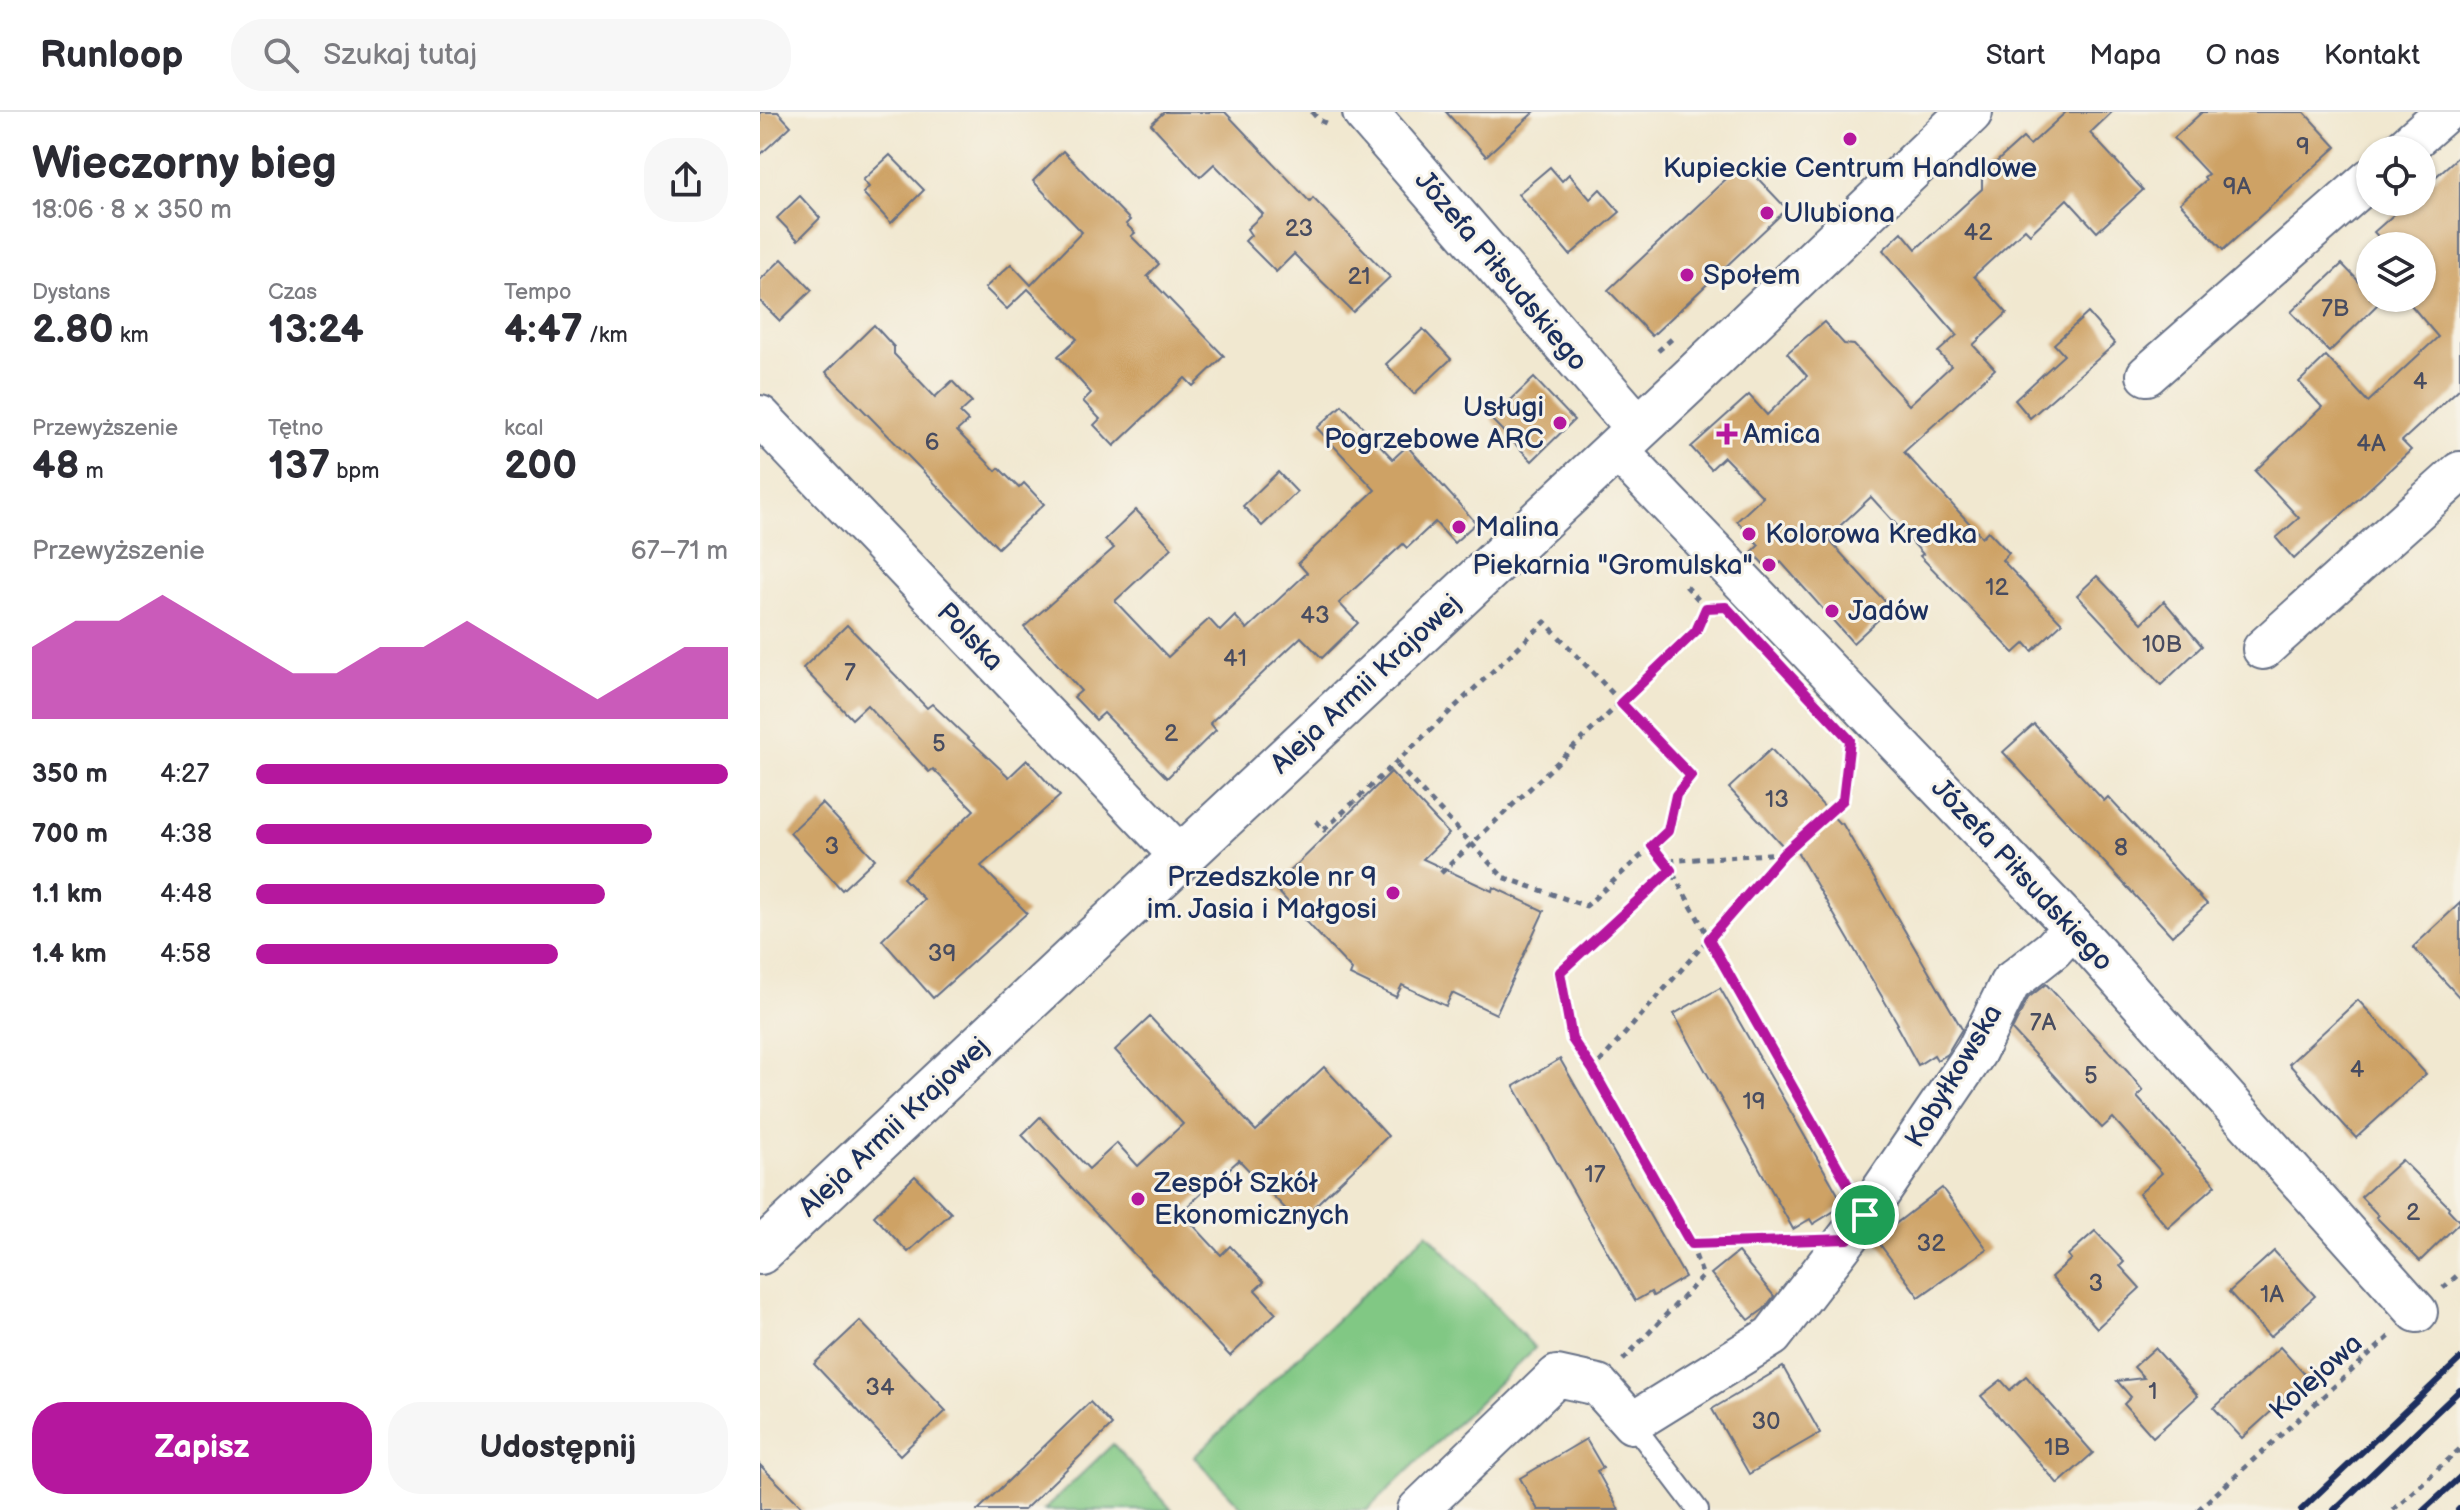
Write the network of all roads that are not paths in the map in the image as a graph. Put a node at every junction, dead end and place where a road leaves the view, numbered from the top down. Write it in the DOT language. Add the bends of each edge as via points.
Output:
graph roads {
  1 [pos="1365,112"];
  2 [pos="1970,112"];
  3 [pos="2445,112"];
  4 [pos="2418,136"];
  5 [pos="2356,191"];
  6 [pos="2147,375"];
  7 [pos="760,416"];
  8 [pos="1627,438"];
  9 [pos="2460,472"];
  10 [pos="2263,649"];
  11 [pos="1182,858"];
  12 [pos="2073,927"];
  13 [pos="760,1252"];
  14 [pos="2417,1312"];
  15 [pos="1632,1423"];
  16 [pos="1418,1510"];
  17 [pos="1698,1510"];
  1 -- 8 [label="street, Józefa Piłsudskiego"];
  2 -- 8 [label="street, Aleja Armii Krajowej"];
  3 -- 4 [label="street"];
  5 -- 6 [label="street"];
  7 -- 11 [label="street, Polska"];
  8 -- 11 [label="street, Aleja Armii Krajowej"];
  8 -- 12 [label="street, Józefa Piłsudskiego"];
  9 -- 10 [label="street"];
  11 -- 13 [label="street, Aleja Armii Krajowej"];
  12 -- 14 [label="street, Józefa Piłsudskiego"];
  12 -- 15 [label="street, Kobyłkowska" via="2010,983 1976,1052 1856,1227 1772,1336"];
  15 -- 16 [label="street" via="1598,1385 1557,1376"];
  15 -- 17 [label="lane"];
}
